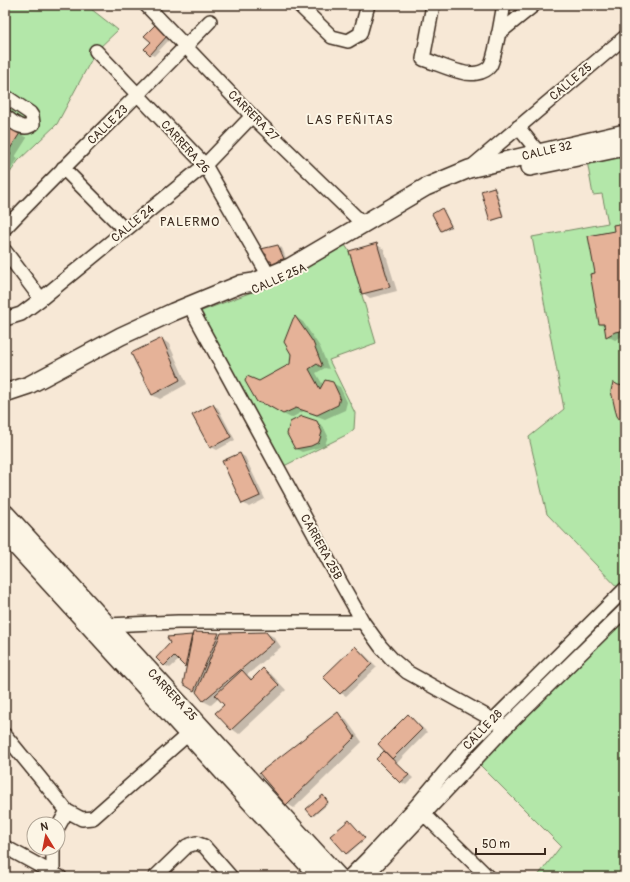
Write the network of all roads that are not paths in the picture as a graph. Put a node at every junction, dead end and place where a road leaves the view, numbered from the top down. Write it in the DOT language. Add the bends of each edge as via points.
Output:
graph roads {
  1 [pos="146,5"];
  2 [pos="299,5"];
  3 [pos="368,5"];
  4 [pos="433,5"];
  5 [pos="504,5"];
  6 [pos="534,5"];
  7 [pos="210,21"];
  8 [pos="498,34"];
  9 [pos="625,37"];
  10 [pos="186,47"];
  11 [pos="96,51"];
  12 [pos="5,96"];
  13 [pos="138,96"];
  14 [pos="5,116"];
  15 [pos="252,116"];
  16 [pos="518,127"];
  17 [pos="625,133"];
  18 [pos="625,147"];
  19 [pos="541,159"];
  20 [pos="205,165"];
  21 [pos="62,168"];
  22 [pos="469,169"];
  23 [pos="363,224"];
  24 [pos="5,228"];
  25 [pos="125,230"];
  26 [pos="5,251"];
  27 [pos="262,279"];
  28 [pos="41,299"];
  29 [pos="194,314"];
  30 [pos="5,319"];
  31 [pos="5,393"];
  32 [pos="5,403"];
  33 [pos="5,513"];
  34 [pos="5,534"];
  35 [pos="625,589"];
  36 [pos="625,610"];
  37 [pos="363,622"];
  38 [pos="107,625"];
  39 [pos="492,720"];
  40 [pos="506,727"];
  41 [pos="193,729"];
  42 [pos="6,739"];
  43 [pos="67,812"];
  44 [pos="425,815"];
  45 [pos="65,816"];
  46 [pos="5,847"];
  47 [pos="54,856"];
  48 [pos="57,875"];
  49 [pos="155,877"];
  50 [pos="231,877"];
  51 [pos="319,877"];
  52 [pos="339,877"];
  53 [pos="349,877"];
  54 [pos="365,877"];
  55 [pos="488,877"];
  1 -- 10 [label="street, CARRERA 27"];
  2 -- 3 [label="street" via="332,37 348,41 360,34"];
  4 -- 8 [label="street" via="423,59 462,73 484,71 490,66"];
  5 -- 8 [label="street"];
  6 -- 8 [label="street"];
  7 -- 10 [label="street, CALLE 23"];
  9 -- 16 [label="street, CALLE 25"];
  10 -- 13 [label="street, CALLE 23"];
  10 -- 15 [label="street, CARRERA 27"];
  11 -- 13 [label="street, CARRERA 26"];
  12 -- 14 [label="street" via="30,113 33,124 23,127"];
  13 -- 20 [label="street, CARRERA 26"];
  13 -- 21 [label="street, CALLE 23"];
  15 -- 20 [label="street, CALLE 24"];
  15 -- 23 [label="street, CARRERA 27"];
  16 -- 19 [label="street"];
  16 -- 22 [label="street, CALLE 25"];
  17 -- 19 [label="main road, CALLE 32"];
  18 -- 19 [label="main road, CALLE 32"];
  19 -- 22 [label="main road, CALLE 32"];
  19 -- 29 [label="main road, CALLE 25A" via="453,186 294,275"];
  20 -- 25 [label="street, CALLE 24"];
  20 -- 27 [label="street, CARRERA 26"];
  21 -- 24 [label="street, CALLE 23"];
  21 -- 25 [label="street"];
  22 -- 23 [label="main road, CALLE 25A" via="426,187"];
  23 -- 27 [label="main road, CALLE 25A" via="290,267"];
  25 -- 28 [label="street, CALLE 24"];
  26 -- 28 [label="street"];
  27 -- 29 [label="main road" via="195,308 192,311"];
  27 -- 31 [label="main road, CALLE 25A" via="241,284 160,317 29,385"];
  28 -- 30 [label="street, CALLE 24" via="21,314"];
  29 -- 32 [label="main road, CALLE 25A" via="125,345 48,387"];
  29 -- 37 [label="street, CARRERA 25B"];
  33 -- 38 [label="main road, CARRERA 25"];
  34 -- 41 [label="main road, CARRERA 25"];
  35 -- 39 [label="street, CALLE 28"];
  36 -- 40 [label="street, CALLE 28"];
  37 -- 38 [label="street" via="209,621"];
  37 -- 39 [label="street, CARRERA 25B" via="381,647 407,672"];
  38 -- 41 [label="main road, CARRERA 25"];
  39 -- 40 [label="street, CARRERA 25B"];
  39 -- 53 [label="street, CALLE 28"];
  40 -- 44 [label="street, CALLE 28"];
  41 -- 43 [label="street" via="94,818 82,819"];
  41 -- 51 [label="main road, CARRERA 25"];
  41 -- 52 [label="main road, CARRERA 25"];
  42 -- 43 [label="street"];
  43 -- 45 [label="street"];
  44 -- 54 [label="street, CALLE 28"];
  44 -- 55 [label="street"];
  46 -- 48 [label="street"];
  47 -- 48 [label="street"];
  49 -- 50 [label="street" via="187,846 196,843 204,846"];
}
